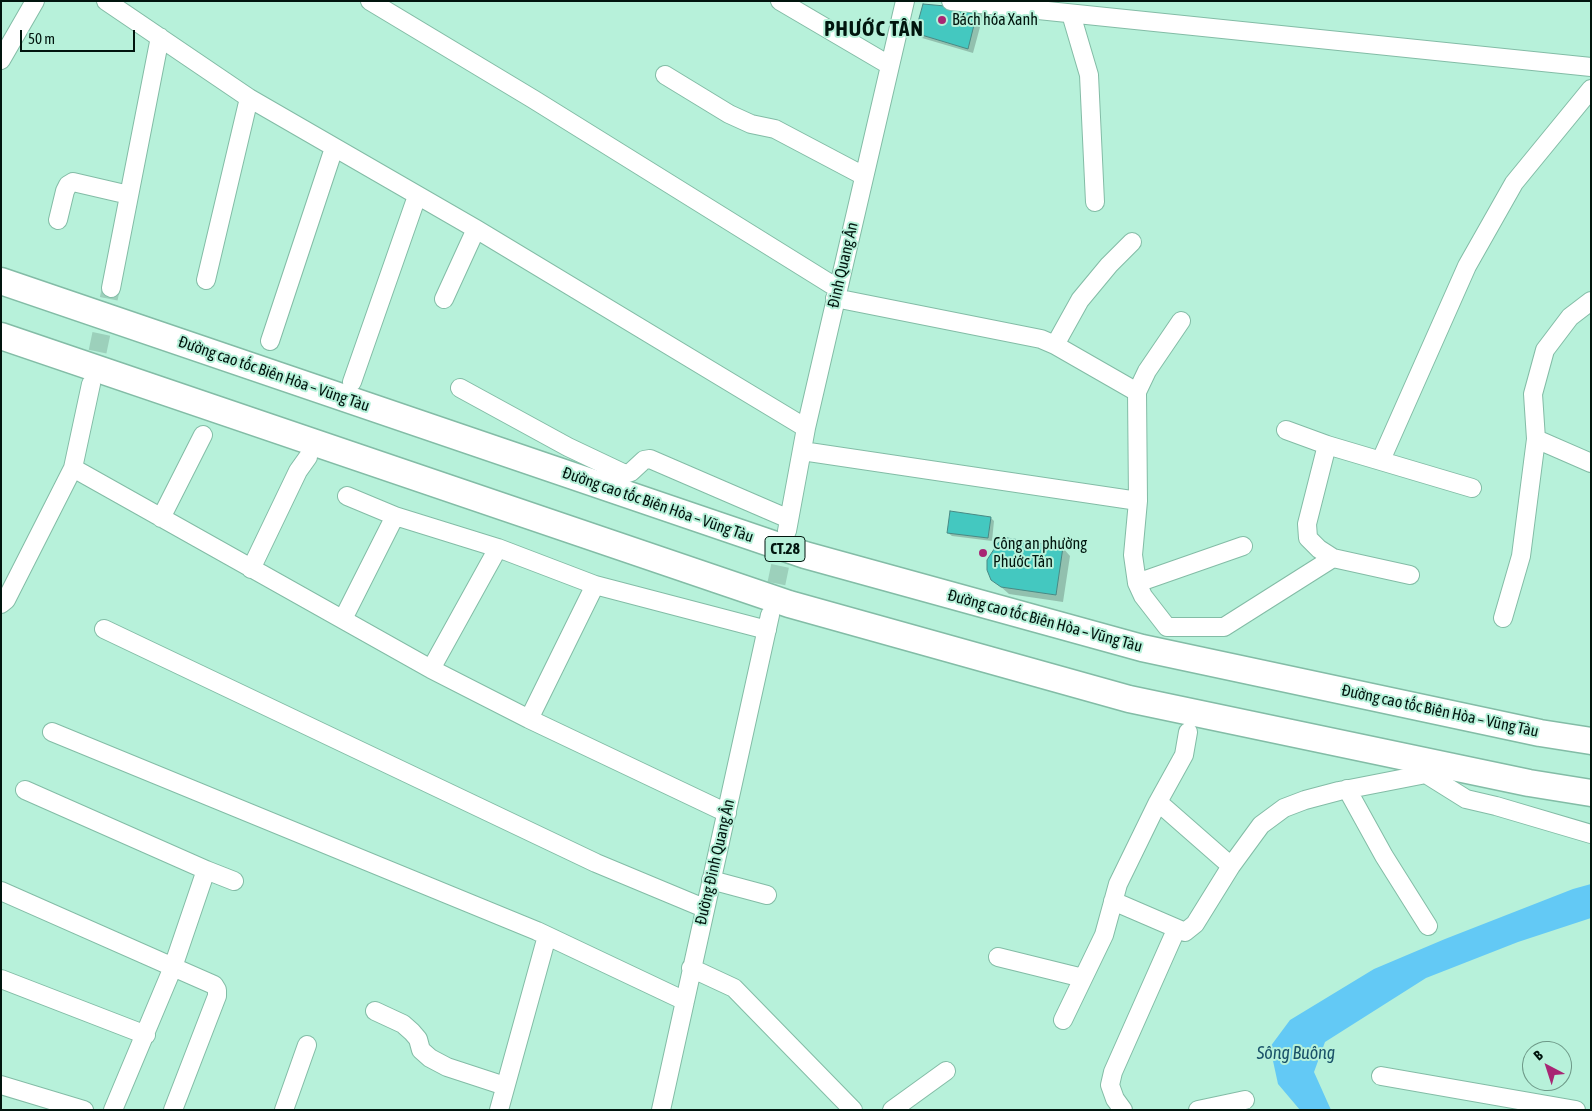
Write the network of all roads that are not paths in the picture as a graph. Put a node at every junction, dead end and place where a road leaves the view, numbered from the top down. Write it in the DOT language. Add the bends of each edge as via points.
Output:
graph roads {
  1 [pos="35,1"];
  2 [pos="106,1"];
  3 [pos="370,1"];
  4 [pos="780,1"];
  5 [pos="905,1"];
  6 [pos="951,1"];
  7 [pos="1071,14"];
  8 [pos="160,37"];
  9 [pos="1,60"];
  10 [pos="889,65"];
  11 [pos="1591,67"];
  12 [pos="665,75"];
  13 [pos="1591,89"];
  14 [pos="249,98"];
  15 [pos="334,148"];
  16 [pos="864,176"];
  17 [pos="129,195"];
  18 [pos="417,196"];
  19 [pos="1095,202"];
  20 [pos="58,220"];
  21 [pos="476,229"];
  22 [pos="1132,242"];
  23 [pos="206,280"];
  24 [pos="1,281"];
  25 [pos="111,288"];
  26 [pos="836,293"];
  27 [pos="444,299"];
  28 [pos="1591,301"];
  29 [pos="1181,321"];
  30 [pos="1,336"];
  31 [pos="270,340"];
  32 [pos="1055,345"];
  33 [pos="352,382"];
  34 [pos="91,384"];
  35 [pos="460,388"];
  36 [pos="1137,392"];
  37 [pos="806,428"];
  38 [pos="1286,430"];
  39 [pos="203,435"];
  40 [pos="1536,438"];
  41 [pos="1327,445"];
  42 [pos="802,451"];
  43 [pos="308,457"];
  44 [pos="1381,460"];
  45 [pos="1591,463"];
  46 [pos="73,468"];
  47 [pos="1472,488"];
  48 [pos="347,496"];
  49 [pos="1138,501"];
  50 [pos="395,516"];
  51 [pos="161,518"];
  52 [pos="1243,546"];
  53 [pos="498,548"];
  54 [pos="1333,558"];
  55 [pos="251,569"];
  56 [pos="1410,575"];
  57 [pos="1137,583"];
  58 [pos="595,585"];
  59 [pos="1,604"];
  60 [pos="1503,618"];
  61 [pos="342,619"];
  62 [pos="104,629"];
  63 [pos="430,669"];
  64 [pos="529,720"];
  65 [pos="52,732"];
  66 [pos="1188,732"];
  67 [pos="1591,741"];
  68 [pos="1347,789"];
  69 [pos="25,790"];
  70 [pos="1591,793"];
  71 [pos="1158,802"];
  72 [pos="727,813"];
  73 [pos="1591,834"];
  74 [pos="1231,866"];
  75 [pos="206,870"];
  76 [pos="711,880"];
  77 [pos="234,881"];
  78 [pos="1,891"];
  79 [pos="767,895"];
  80 [pos="1113,900"];
  81 [pos="704,908"];
  82 [pos="1428,926"];
  83 [pos="1176,930"];
  84 [pos="547,936"];
  85 [pos="998,958"];
  86 [pos="173,967"];
  87 [pos="691,968"];
  88 [pos="1083,978"];
  89 [pos="1,979"];
  90 [pos="684,1001"];
  91 [pos="375,1011"];
  92 [pos="1063,1020"];
  93 [pos="146,1035"];
  94 [pos="307,1045"];
  95 [pos="946,1071"];
  96 [pos="1381,1076"];
  97 [pos="1,1086"];
  98 [pos="505,1086"];
  99 [pos="1245,1100"];
  100 [pos="1209,1109"];
  101 [pos="84,1110"];
  102 [pos="113,1110"];
  103 [pos="173,1110"];
  104 [pos="284,1110"];
  105 [pos="499,1110"];
  106 [pos="661,1110"];
  107 [pos="853,1110"];
  108 [pos="892,1110"];
  109 [pos="1123,1110"];
  110 [pos="1576,1110"];
  1 -- 9 [label="street"];
  2 -- 8 [label="street"];
  3 -- 26 [label="street" via="533,99"];
  4 -- 10 [label="street"];
  5 -- 10 [label="street, Đinh Quang Ân"];
  6 -- 7 [label="street"];
  7 -- 11 [label="street"];
  7 -- 19 [label="street" via="1088,75"];
  8 -- 14 [label="street"];
  8 -- 17 [label="street"];
  10 -- 16 [label="street, Đinh Quang Ân"];
  12 -- 16 [label="street" via="729,114 751,124 775,129"];
  13 -- 44 [label="street" via="1514,184 1466,266"];
  14 -- 15 [label="street"];
  14 -- 23 [label="street"];
  15 -- 18 [label="street"];
  15 -- 31 [label="street"];
  16 -- 26 [label="street, Đinh Quang Ân"];
  17 -- 20 [label="street" via="73,182 65,192"];
  17 -- 25 [label="street"];
  18 -- 21 [label="street"];
  18 -- 33 [label="street"];
  21 -- 27 [label="street"];
  21 -- 37 [label="street"];
  22 -- 32 [label="street" via="1080,300"];
  24 -- 67 [label="highway, Đường cao tốc Biên Hòa – Vũng Tàu / CT.28" via="805,555 1142,648 1540,733"];
  26 -- 32 [label="street" via="1016,332"];
  26 -- 37 [label="street, Đinh Quang Ân"];
  28 -- 40 [label="street" via="1570,317 1545,350 1533,394"];
  29 -- 36 [label="street" via="1147,371"];
  30 -- 70 [label="highway" via="789,604 1129,698 1519,781"];
  32 -- 36 [label="street"];
  34 -- 46 [label="street"];
  35 -- 42 [label="street, Đinh Quang Ân" via="625,474 650,459 788,525"];
  36 -- 49 [label="street"];
  37 -- 42 [label="street, Đinh Quang Ân"];
  38 -- 41 [label="street"];
  39 -- 51 [label="street"];
  40 -- 45 [label="street"];
  40 -- 60 [label="street" via="1521,556"];
  41 -- 44 [label="street"];
  41 -- 54 [label="street" via="1307,524 1308,538"];
  42 -- 49 [label="street"];
  43 -- 55 [label="street" via="298,471"];
  44 -- 47 [label="street"];
  46 -- 51 [label="street"];
  46 -- 59 [label="street" via="6,600"];
  48 -- 50 [label="street"];
  49 -- 57 [label="street" via="1133,555"];
  50 -- 53 [label="street"];
  50 -- 61 [label="street"];
  51 -- 55 [label="street"];
  52 -- 57 [label="street"];
  53 -- 58 [label="street"];
  53 -- 63 [label="street"];
  54 -- 56 [label="street"];
  54 -- 57 [label="street" via="1224,627 1167,628"];
  55 -- 61 [label="street"];
  58 -- 64 [label="street"];
  58 -- 72 [label="street, Đường Đinh Quang Ân" via="769,623"];
  61 -- 63 [label="street"];
  62 -- 81 [label="street" via="596,863"];
  63 -- 64 [label="street"];
  64 -- 72 [label="street"];
  65 -- 84 [label="street"];
  66 -- 71 [label="street" via="1184,755"];
  68 -- 73 [label="street" via="1426,774 1466,799"];
  68 -- 74 [label="street" via="1284,808 1261,825"];
  68 -- 82 [label="street"];
  69 -- 75 [label="street"];
  71 -- 74 [label="street"];
  71 -- 80 [label="street"];
  72 -- 76 [label="street, Đường Đinh Quang Ân"];
  74 -- 83 [label="street" via="1191,929 1185,932"];
  75 -- 77 [label="street"];
  75 -- 86 [label="street"];
  76 -- 79 [label="street"];
  76 -- 81 [label="street, Đường Đinh Quang Ân"];
  78 -- 86 [label="street"];
  80 -- 83 [label="street"];
  80 -- 88 [label="street" via="1104,935"];
  81 -- 87 [label="street, Đường Đinh Quang Ân"];
  83 -- 109 [label="street" via="1113,1072 1110,1085 1114,1099"];
  84 -- 90 [label="street"];
  84 -- 98 [label="street"];
  85 -- 88 [label="street"];
  86 -- 93 [label="street"];
  86 -- 103 [label="street" via="214,985 217,996"];
  87 -- 90 [label="street, Đường Đinh Quang Ân"];
  87 -- 107 [label="street" via="734,988"];
  88 -- 92 [label="street"];
  89 -- 93 [label="street"];
  90 -- 106 [label="street, Đường Đinh Quang Ân"];
  91 -- 98 [label="street" via="403,1024 430,1058"];
  93 -- 102 [label="street"];
  94 -- 104 [label="street"];
  95 -- 108 [label="street"];
  96 -- 110 [label="street"];
  97 -- 101 [label="street"];
  98 -- 105 [label="street"];
  99 -- 100 [label="street"];
}
